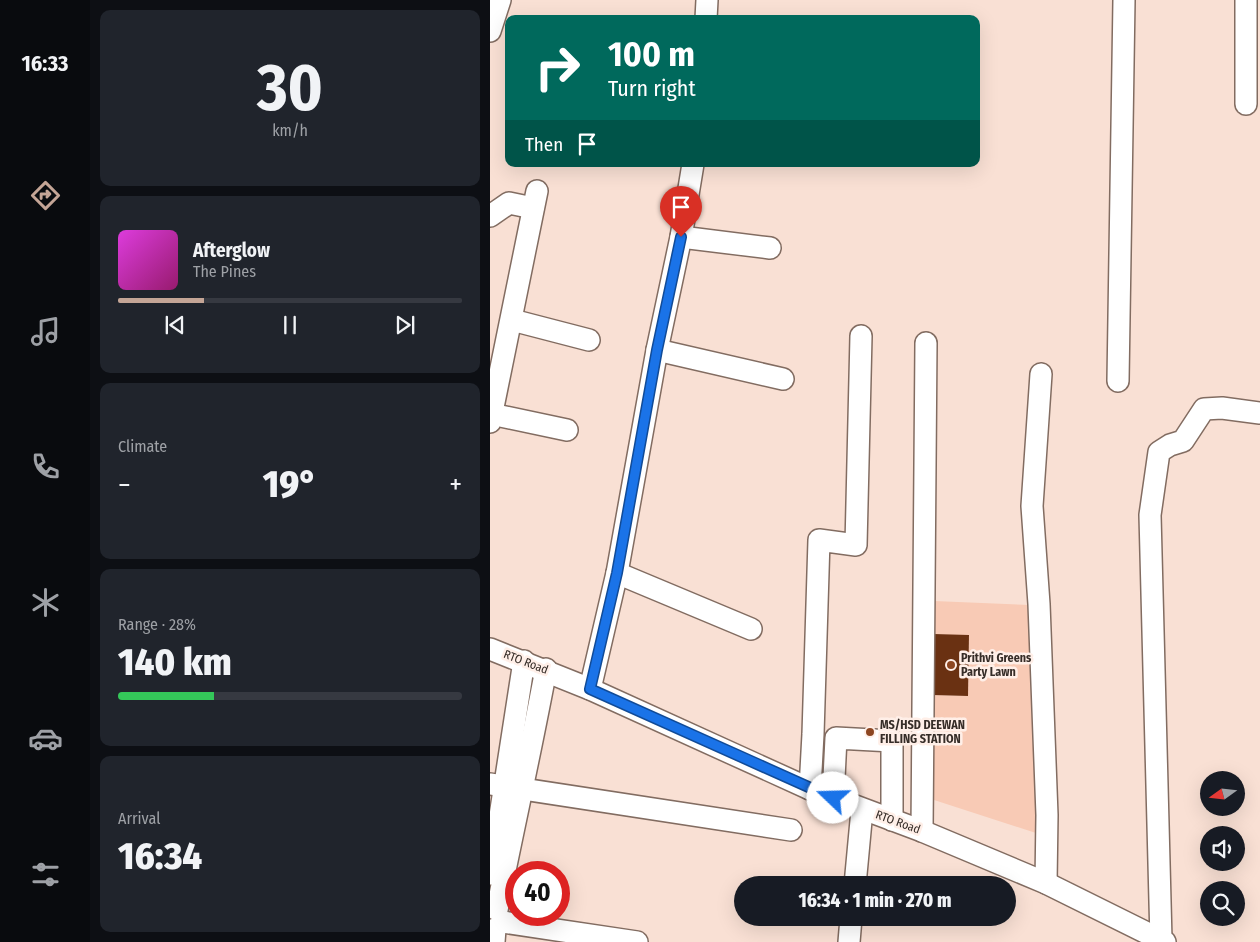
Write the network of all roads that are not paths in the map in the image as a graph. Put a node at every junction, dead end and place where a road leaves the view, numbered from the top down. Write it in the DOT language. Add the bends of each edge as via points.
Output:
graph roads {
  1 [pos="500,0"];
  2 [pos="707,0"];
  3 [pos="1124,0"];
  4 [pos="1246,0"];
  5 [pos="706,15"];
  6 [pos="490,30"];
  7 [pos="1246,104"];
  8 [pos="692,167"];
  9 [pos="490,216"];
  10 [pos="681,237"];
  11 [pos="770,248"];
  12 [pos="512,320"];
  13 [pos="861,336"];
  14 [pos="588,340"];
  15 [pos="926,343"];
  16 [pos="657,350"];
  17 [pos="1041,374"];
  18 [pos="783,379"];
  19 [pos="1118,381"];
  20 [pos="491,409"];
  21 [pos="1260,413"];
  22 [pos="567,430"];
  23 [pos="617,573"];
  24 [pos="751,629"];
  25 [pos="490,649"];
  26 [pos="524,661"];
  27 [pos="546,670"];
  28 [pos="590,689"];
  29 [pos="504,787"];
  30 [pos="810,789"];
  31 [pos="833,798"];
  32 [pos="862,810"];
  33 [pos="892,820"];
  34 [pos="791,830"];
  35 [pos="922,830"];
  36 [pos="856,876"];
  37 [pos="490,879"];
  38 [pos="1046,883"];
  39 [pos="495,924"];
  40 [pos="850,926"];
  41 [pos="1163,941"];
  42 [pos="637,942"];
  43 [pos="849,942"];
  1 -- 6 [label="street"];
  2 -- 5 [label="street"];
  3 -- 19 [label="street"];
  4 -- 7 [label="street"];
  8 -- 10 [label="street"];
  9 -- 12 [label="street" via="509,203 535,199"];
  10 -- 11 [label="street"];
  10 -- 16 [label="street"];
  12 -- 14 [label="street"];
  12 -- 20 [label="street"];
  13 -- 30 [label="street" via="856,545 819,540"];
  15 -- 35 [label="street"];
  16 -- 18 [label="street"];
  16 -- 23 [label="street"];
  17 -- 38 [label="street" via="1032,506 1047,814"];
  20 -- 22 [label="street"];
  21 -- 41 [label="street" via="1204,409 1184,441 1159,452 1150,515"];
  23 -- 24 [label="street"];
  23 -- 28 [label="street"];
  25 -- 26 [label="street, RTO Road"];
  26 -- 27 [label="street, RTO Road"];
  26 -- 29 [label="street"];
  27 -- 28 [label="street, RTO Road"];
  27 -- 29 [label="street" via="528,768"];
  28 -- 30 [label="street, RTO Road"];
  29 -- 34 [label="street"];
  29 -- 37 [label="street"];
  29 -- 39 [label="street"];
  30 -- 31 [label="street, RTO Road"];
  31 -- 32 [label="street, RTO Road"];
  31 -- 33 [label="street" via="836,738 892,741"];
  32 -- 33 [label="street, RTO Road"];
  32 -- 36 [label="street"];
  33 -- 35 [label="street, RTO Road"];
  35 -- 38 [label="street, RTO Road"];
  38 -- 41 [label="street, RTO Road"];
  39 -- 42 [label="street"];
  40 -- 43 [label="street"];
}
